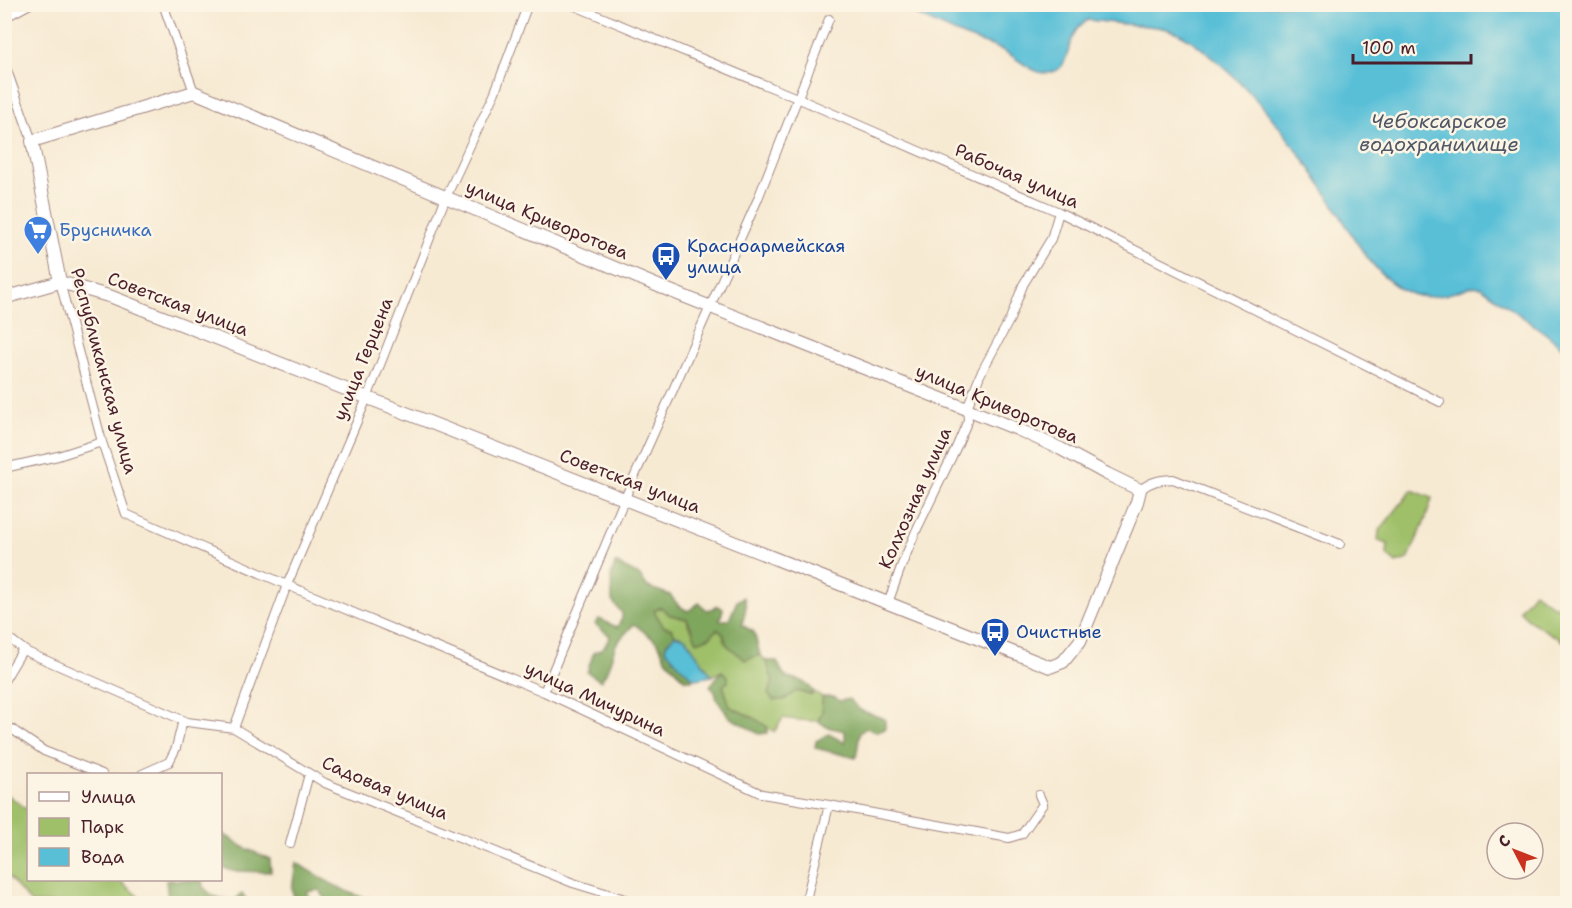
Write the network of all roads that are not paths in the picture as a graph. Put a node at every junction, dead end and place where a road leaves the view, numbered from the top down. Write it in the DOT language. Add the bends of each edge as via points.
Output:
graph roads {
  1 [pos="30,4"];
  2 [pos="163,4"];
  3 [pos="528,4"];
  4 [pos="570,4"];
  5 [pos="4,18"];
  6 [pos="829,20"];
  7 [pos="4,62"];
  8 [pos="194,92"];
  9 [pos="797,98"];
  10 [pos="32,141"];
  11 [pos="446,197"];
  12 [pos="1059,212"];
  13 [pos="60,282"];
  14 [pos="4,298"];
  15 [pos="710,307"];
  16 [pos="367,398"];
  17 [pos="1440,402"];
  18 [pos="967,408"];
  19 [pos="102,442"];
  20 [pos="4,468"];
  21 [pos="1140,490"];
  22 [pos="625,498"];
  23 [pos="126,514"];
  24 [pos="1340,544"];
  25 [pos="287,585"];
  26 [pos="888,603"];
  27 [pos="4,637"];
  28 [pos="23,649"];
  29 [pos="4,681"];
  30 [pos="544,692"];
  31 [pos="183,720"];
  32 [pos="4,723"];
  33 [pos="234,728"];
  34 [pos="99,773"];
  35 [pos="144,773"];
  36 [pos="309,774"];
  37 [pos="1039,795"];
  38 [pos="829,805"];
  39 [pos="290,844"];
  40 [pos="641,903"];
  41 [pos="805,903"];
  1 -- 5 [label="street"];
  2 -- 8 [label="street"];
  3 -- 11 [label="street, улица Герцена" via="495,92"];
  4 -- 9 [label="street, Рабочая улица"];
  6 -- 9 [label="street"];
  7 -- 10 [label="street, Республиканская улица"];
  8 -- 10 [label="street"];
  8 -- 11 [label="street, улица Криворотова"];
  9 -- 12 [label="street, Рабочая улица"];
  9 -- 15 [label="street"];
  10 -- 13 [label="street, Республиканская улица"];
  11 -- 15 [label="street, улица Криворотова"];
  11 -- 16 [label="street, улица Герцена"];
  12 -- 17 [label="street, Рабочая улица"];
  12 -- 18 [label="street, Колхозная улица" via="1051,239 1023,285"];
  13 -- 14 [label="street"];
  13 -- 16 [label="street, Советская улица" via="112,297"];
  13 -- 19 [label="street, Республиканская улица"];
  15 -- 18 [label="street, улица Криворотова"];
  15 -- 22 [label="street"];
  16 -- 22 [label="street, Советская улица"];
  16 -- 25 [label="street, улица Герцена"];
  18 -- 21 [label="street, улица Криворотова" via="1061,449"];
  18 -- 26 [label="street, Колхозная улица" via="968,420 916,531"];
  19 -- 20 [label="street"];
  19 -- 23 [label="street, Республиканская улица"];
  21 -- 24 [label="street" via="1148,483 1173,479"];
  21 -- 26 [label="street, Советская улица" via="1080,641 1063,662 1050,667"];
  22 -- 26 [label="street, Советская улица"];
  22 -- 30 [label="street"];
  23 -- 25 [label="street, улица Мичурина"];
  25 -- 30 [label="street, улица Мичурина"];
  25 -- 33 [label="street, улица Герцена"];
  27 -- 28 [label="street, Садовая улица"];
  28 -- 29 [label="street"];
  28 -- 31 [label="street, Садовая улица"];
  30 -- 38 [label="street, улица Мичурина" via="762,794"];
  31 -- 33 [label="street, Садовая улица"];
  31 -- 35 [label="street" via="177,748 169,762"];
  32 -- 34 [label="street" via="44,751"];
  33 -- 36 [label="street, Садовая улица"];
  36 -- 39 [label="street"];
  36 -- 40 [label="street, Садовая улица" via="573,883"];
  37 -- 38 [label="street, улица Мичурина" via="1043,804 1022,834 1009,838"];
  38 -- 41 [label="street"];
}
